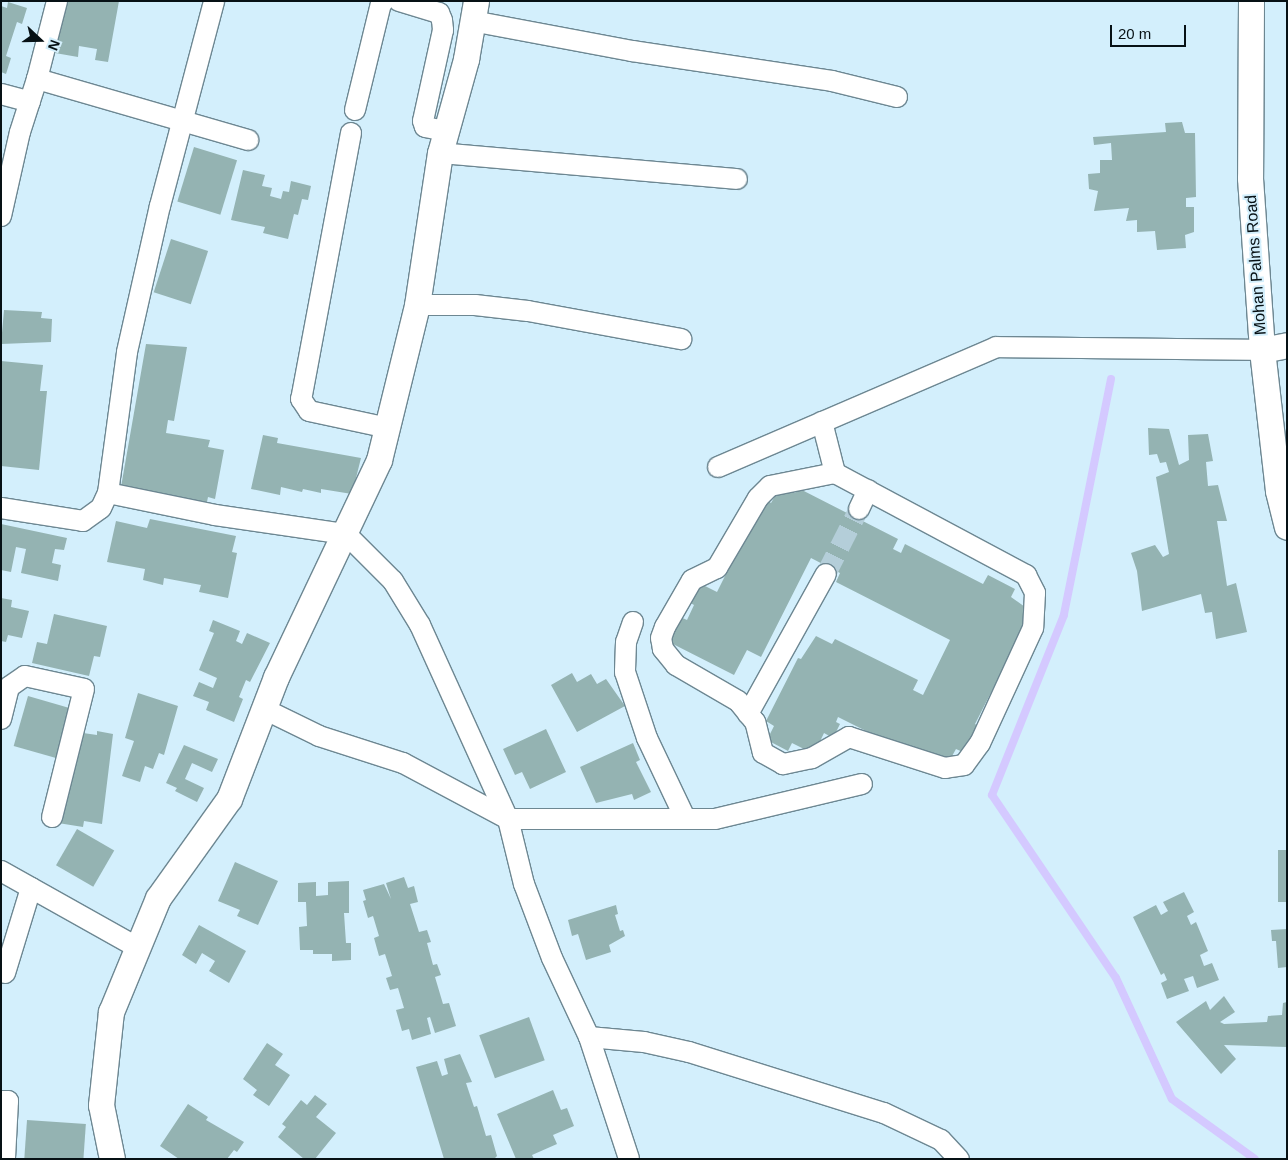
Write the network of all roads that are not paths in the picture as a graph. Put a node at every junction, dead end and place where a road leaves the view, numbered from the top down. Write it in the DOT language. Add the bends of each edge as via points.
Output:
graph roads {
  1 [pos="57,1"];
  2 [pos="214,1"];
  3 [pos="384,1"];
  4 [pos="399,1"];
  5 [pos="1251,1"];
  6 [pos="474,11"];
  7 [pos="37,79"];
  8 [pos="1,94"];
  9 [pos="897,97"];
  10 [pos="30,102"];
  11 [pos="355,110"];
  12 [pos="182,123"];
  13 [pos="351,133"];
  14 [pos="248,140"];
  15 [pos="443,142"];
  16 [pos="8,157"];
  17 [pos="736,179"];
  18 [pos="1,216"];
  19 [pos="417,305"];
  20 [pos="681,339"];
  21 [pos="1287,344"];
  22 [pos="1262,350"];
  23 [pos="822,422"];
  24 [pos="388,428"];
  25 [pos="718,467"];
  26 [pos="835,473"];
  27 [pos="868,490"];
  28 [pos="108,493"];
  29 [pos="1,508"];
  30 [pos="859,509"];
  31 [pos="1287,528"];
  32 [pos="346,534"];
  33 [pos="826,574"];
  34 [pos="633,622"];
  35 [pos="264,709"];
  36 [pos="748,714"];
  37 [pos="1,719"];
  38 [pos="862,784"];
  39 [pos="52,818"];
  40 [pos="685,818"];
  41 [pos="508,819"];
  42 [pos="1,871"];
  43 [pos="31,888"];
  44 [pos="138,948"];
  45 [pos="6,973"];
  46 [pos="589,1037"];
  47 [pos="1,1101"];
  48 [pos="5,1159"];
  49 [pos="112,1159"];
  50 [pos="629,1159"];
  51 [pos="959,1159"];
  1 -- 7 [label="street"];
  2 -- 12 [label="street"];
  3 -- 11 [label="street"];
  4 -- 15 [label="street" via="439,13 442,20 444,30 423,121 425,127"];
  5 -- 22 [label="street, Mohan Palms Road" via="1250,178"];
  6 -- 9 [label="street" via="632,51 832,81"];
  6 -- 15 [label="street" via="466,60"];
  7 -- 10 [label="street"];
  7 -- 12 [label="street"];
  8 -- 10 [label="street"];
  10 -- 16 [label="street"];
  12 -- 14 [label="street"];
  12 -- 28 [label="street" via="127,352"];
  13 -- 24 [label="street" via="301,399 309,411"];
  15 -- 17 [label="street"];
  15 -- 19 [label="street"];
  16 -- 18 [label="street"];
  19 -- 20 [label="street" via="475,305 528,311"];
  19 -- 24 [label="street"];
  21 -- 22 [label="street"];
  22 -- 23 [label="street" via="996,347"];
  22 -- 31 [label="street, Mohan Palms Road" via="1278,491"];
  23 -- 25 [label="street"];
  23 -- 26 [label="street"];
  24 -- 32 [label="street" via="379,460"];
  26 -- 27 [label="street"];
  26 -- 36 [label="street" via="770,486 758,498 718,568 692,580 661,638 663,649 676,665 738,701"];
  27 -- 30 [label="street"];
  27 -- 36 [label="street" via="1026,575 1035,593 1033,628 980,743 964,765 945,768 850,737 812,758 783,764 763,753 755,722"];
  28 -- 29 [label="street" via="101,508 83,521"];
  28 -- 32 [label="street" via="215,515"];
  32 -- 35 [label="street"];
  32 -- 41 [label="street" via="393,581 420,625"];
  33 -- 36 [label="street"];
  34 -- 40 [label="street" via="626,642 625,672 647,738"];
  35 -- 41 [label="street" via="319,736 403,762"];
  35 -- 44 [label="street" via="229,800 158,898"];
  37 -- 39 [label="street" via="9,687 26,676 84,689"];
  38 -- 40 [label="street" via="715,819"];
  40 -- 41 [label="street"];
  41 -- 46 [label="street" via="524,884"];
  42 -- 43 [label="street"];
  43 -- 44 [label="street"];
  43 -- 45 [label="street"];
  44 -- 49 [label="street" via="111,1012 101,1105"];
  46 -- 50 [label="street"];
  46 -- 51 [label="street" via="644,1042 689,1052 857,1104 940,1140"];
  47 -- 48 [label="street" via="8,1101"];
}
